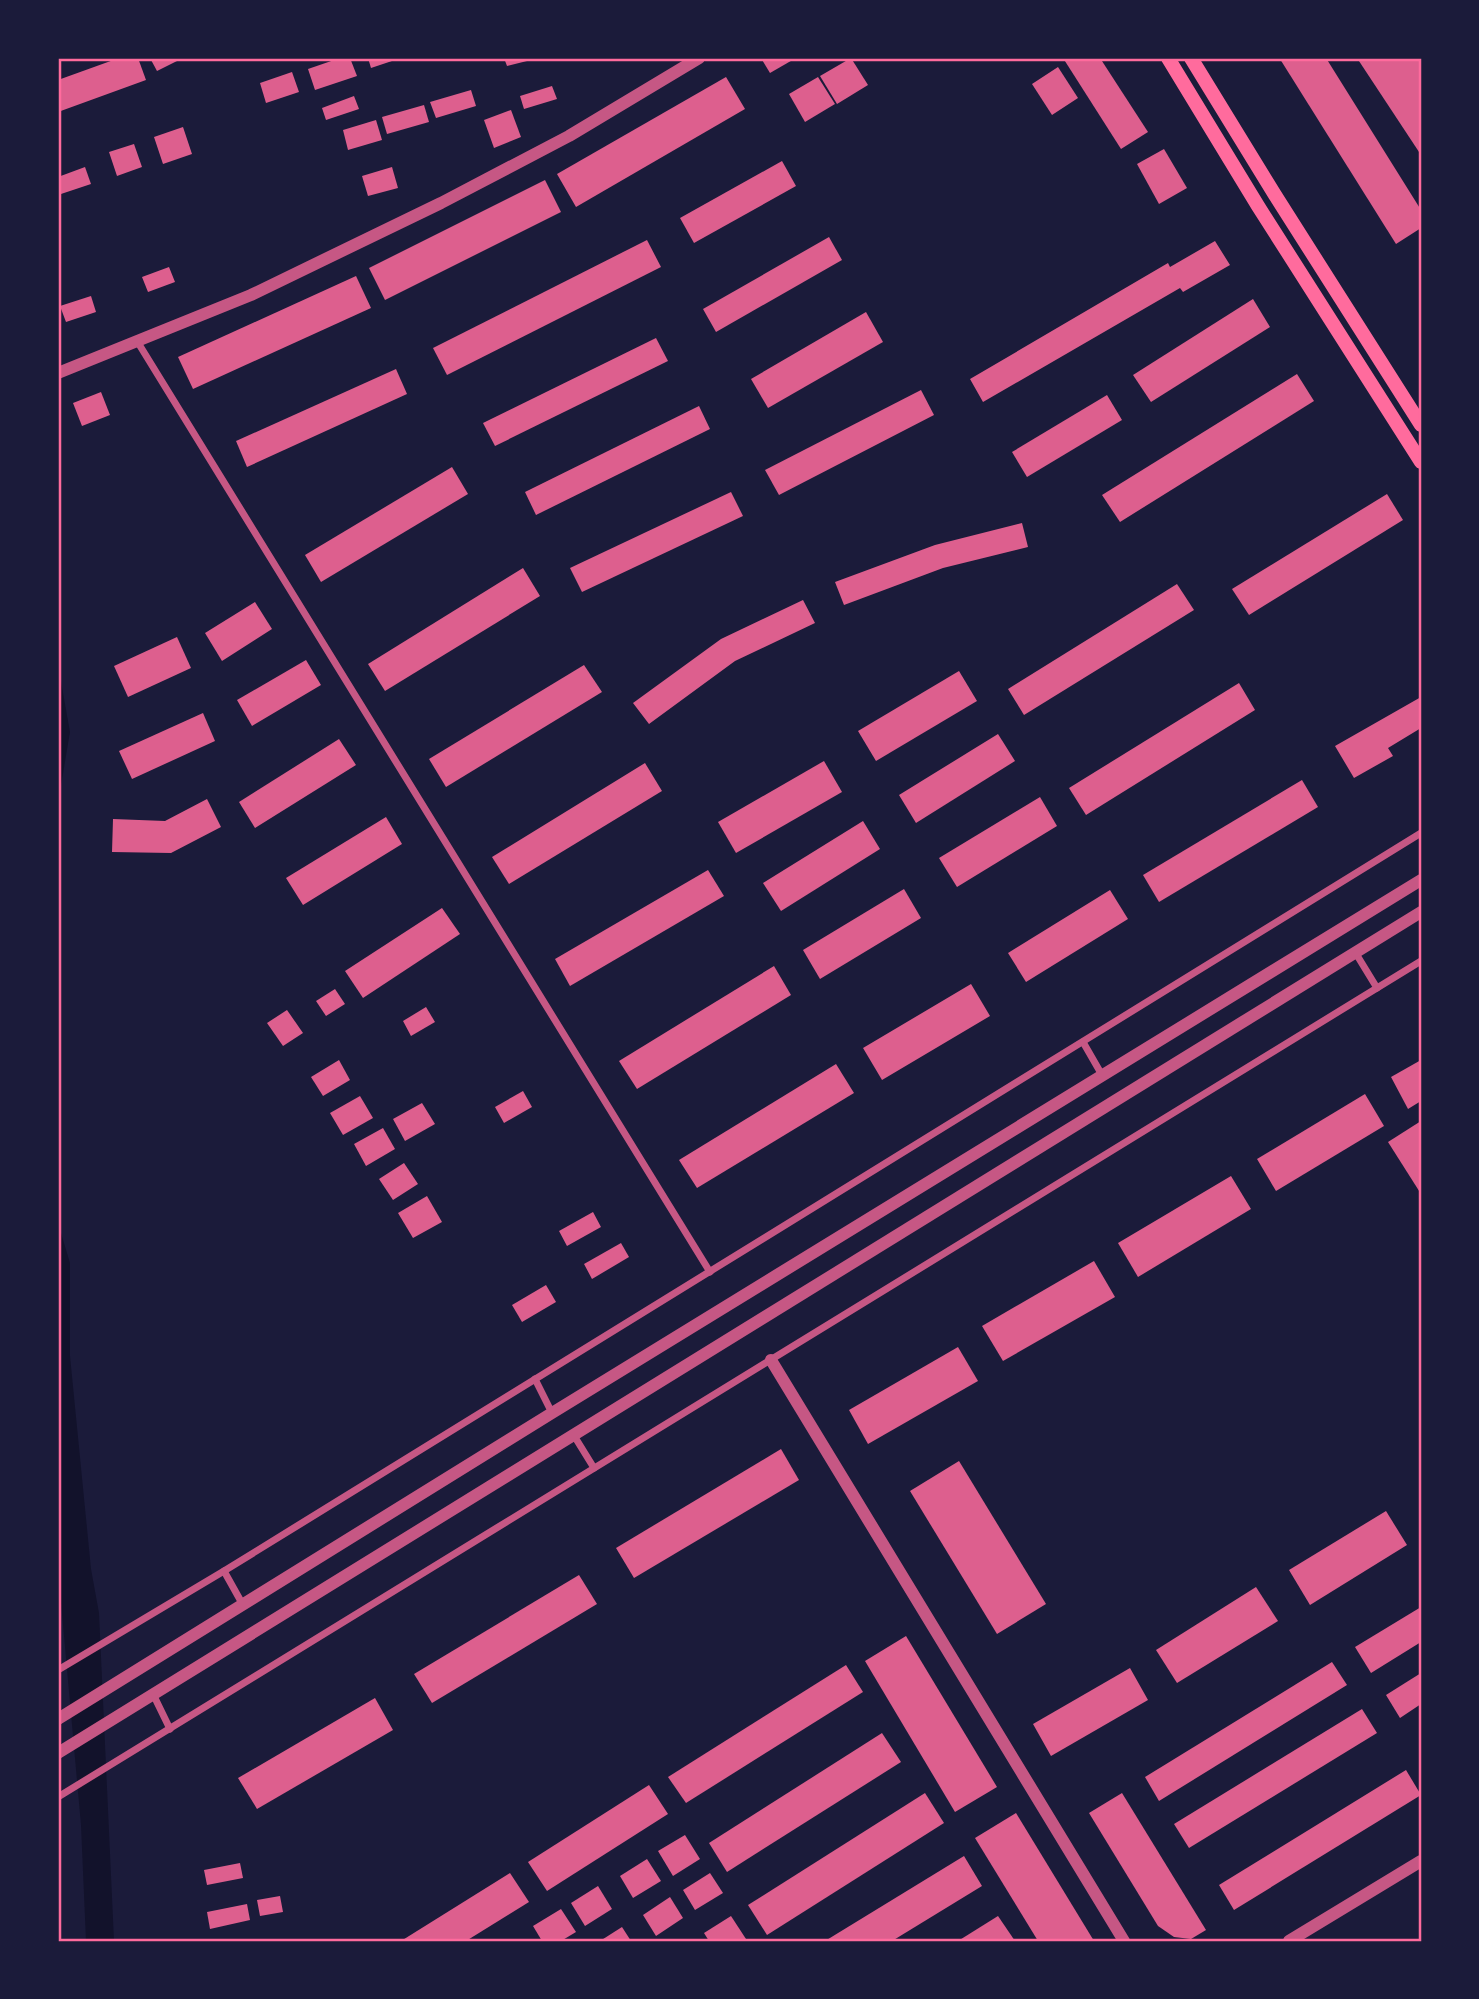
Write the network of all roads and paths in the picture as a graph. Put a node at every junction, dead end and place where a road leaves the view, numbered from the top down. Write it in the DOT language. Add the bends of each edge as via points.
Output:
graph roads {
  1 [pos="699,58"];
  2 [pos="1168,58"];
  3 [pos="1191,58"];
  4 [pos="137,341"];
  5 [pos="58,373"];
  6 [pos="1421,425"];
  7 [pos="1421,462"];
  8 [pos="1421,833"];
  9 [pos="1421,880"];
  10 [pos="1421,912"];
  11 [pos="1355,952"];
  12 [pos="1421,961"];
  13 [pos="1377,988"];
  14 [pos="1083,1042"];
  15 [pos="1102,1075"];
  16 [pos="710,1272"];
  17 [pos="771,1360"];
  18 [pos="535,1379"];
  19 [pos="552,1413"];
  20 [pos="573,1434"];
  21 [pos="594,1468"];
  22 [pos="224,1571"];
  23 [pos="243,1605"];
  24 [pos="58,1670"];
  25 [pos="153,1694"];
  26 [pos="58,1719"];
  27 [pos="170,1729"];
  28 [pos="60,1752"];
  29 [pos="58,1797"];
  30 [pos="1421,1861"];
  31 [pos="1124,1941"];
  32 [pos="1289,1941"];
  1 -- 4 [label="street" via="569,136 441,203 251,295"];
  2 -- 7 [label="main road"];
  3 -- 6 [label="main road"];
  4 -- 5 [label="street"];
  4 -- 16 [label="street"];
  8 -- 14 [label="street"];
  9 -- 15 [label="street"];
  10 -- 11 [label="street"];
  11 -- 13 [label="street"];
  11 -- 20 [label="street"];
  12 -- 13 [label="street"];
  13 -- 17 [label="street"];
  14 -- 15 [label="street"];
  14 -- 16 [label="street"];
  15 -- 19 [label="street"];
  16 -- 18 [label="street"];
  17 -- 21 [label="street"];
  17 -- 31 [label="street"];
  18 -- 19 [label="street"];
  18 -- 22 [label="street"];
  19 -- 23 [label="street"];
  20 -- 21 [label="street"];
  20 -- 25 [label="street"];
  21 -- 27 [label="street"];
  22 -- 23 [label="street"];
  22 -- 24 [label="street"];
  23 -- 26 [label="street"];
  25 -- 27 [label="street"];
  25 -- 28 [label="street"];
  27 -- 29 [label="street"];
  30 -- 32 [label="street"];
}
